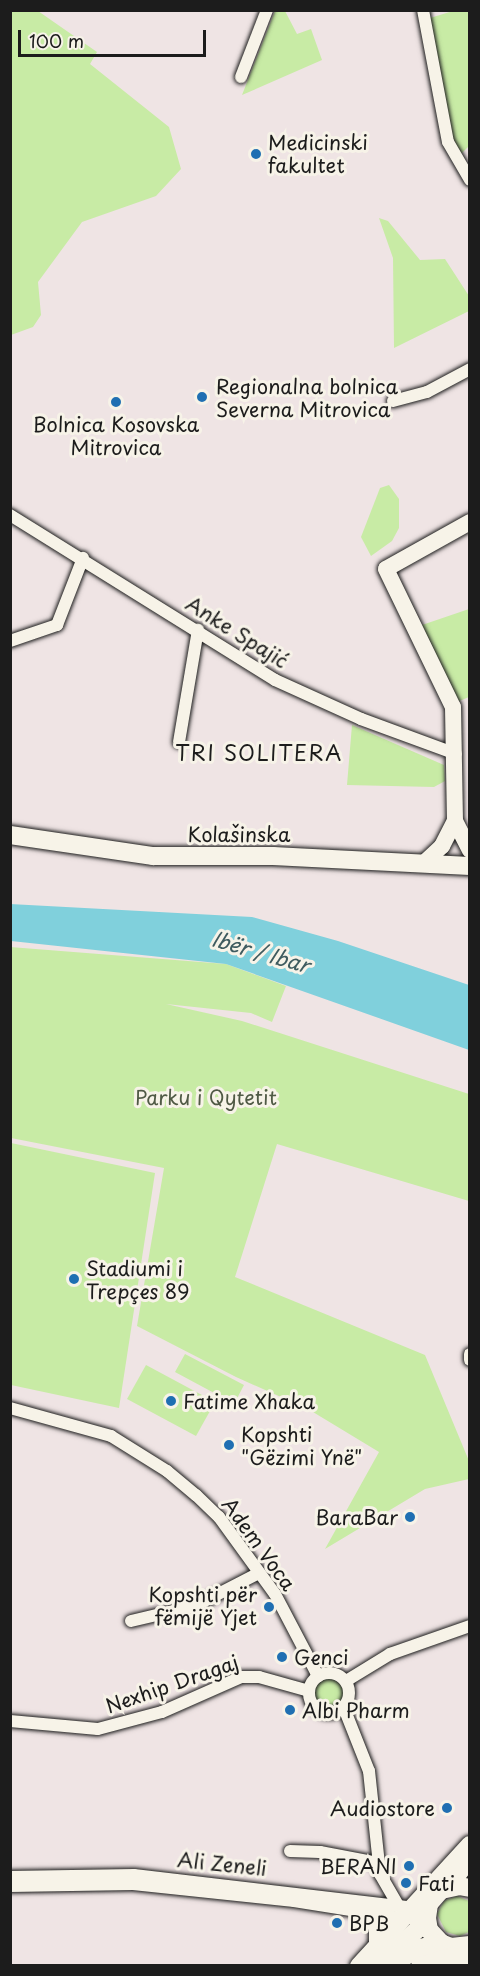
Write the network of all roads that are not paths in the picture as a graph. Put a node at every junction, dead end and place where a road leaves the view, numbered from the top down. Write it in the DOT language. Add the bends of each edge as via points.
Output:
graph roads {
  1 [pos="267,10"];
  2 [pos="423,10"];
  3 [pos="241,77"];
  4 [pos="470,180"];
  5 [pos="470,369"];
  6 [pos="393,400"];
  7 [pos="10,515"];
  8 [pos="470,522"];
  9 [pos="83,558"];
  10 [pos="198,630"];
  11 [pos="10,641"];
  12 [pos="179,742"];
  13 [pos="456,754"];
  14 [pos="454,821"];
  15 [pos="10,835"];
  16 [pos="470,850"];
  17 [pos="426,861"];
  18 [pos="470,866"];
  19 [pos="470,1354"];
  20 [pos="470,1360"];
  21 [pos="10,1408"];
  22 [pos="259,1573"];
  23 [pos="131,1621"];
  24 [pos="470,1626"];
  25 [pos="318,1676"];
  26 [pos="346,1681"];
  27 [pos="309,1691"];
  28 [pos="344,1708"];
  29 [pos="10,1721"];
  30 [pos="470,1845"];
  31 [pos="290,1851"];
  32 [pos="470,1859"];
  33 [pos="379,1863"];
  34 [pos="10,1877"];
  35 [pos="10,1886"];
  36 [pos="450,1886"];
  37 [pos="470,1888"];
  38 [pos="366,1914"];
  39 [pos="415,1914"];
  40 [pos="378,1943"];
  41 [pos="441,1943"];
  42 [pos="470,1945"];
  43 [pos="470,1957"];
  44 [pos="359,1965"];
  45 [pos="376,1965"];
  46 [pos="391,1965"];
  47 [pos="420,1965"];
  1 -- 3 [label="street"];
  2 -- 4 [label="street" via="448,142"];
  5 -- 6 [label="street" via="427,392"];
  7 -- 9 [label="street, Anke Spajić"];
  8 -- 13 [label="street" via="386,569 453,707"];
  9 -- 10 [label="street, Anke Spajić"];
  9 -- 11 [label="street" via="57,625"];
  10 -- 12 [label="street"];
  10 -- 13 [label="street, Anke Spajić" via="274,680 361,719"];
  13 -- 14 [label="street"];
  14 -- 16 [label="street"];
  14 -- 17 [label="street" via="442,846"];
  15 -- 17 [label="main road, Kolašinska" via="153,856"];
  17 -- 18 [label="main road, Kolašinska"];
  19 -- 20 [label="street"];
  21 -- 22 [label="street, Adem Voca" via="87,1427 141,1453 168,1471 219,1517"];
  22 -- 23 [label="street" via="195,1606"];
  22 -- 25 [label="street, Adem Voca" via="275,1594"];
  24 -- 26 [label="street" via="390,1654"];
  25 -- 26 [label="street" via="336,1673"];
  25 -- 27 [label="street"];
  26 -- 28 [label="street" via="349,1698"];
  27 -- 28 [label="street" via="317,1710 331,1713"];
  27 -- 29 [label="street, Nexhip Dragaj" via="259,1677 241,1677 162,1712 98,1729"];
  28 -- 33 [label="street" via="369,1771"];
  30 -- 39 [label="main road"];
  31 -- 33 [label="street" via="320,1852"];
  32 -- 36 [label="street"];
  33 -- 39 [label="street" via="383,1879"];
  34 -- 39 [label="street, Ali Zeneli" via="134,1875 229,1883"];
  35 -- 38 [label="street, Ali Zeneli" via="133,1884 283,1900"];
  36 -- 37 [label="main road"];
  36 -- 39 [label="main road"];
  38 -- 39 [label="street, Ali Zeneli"];
  38 -- 40 [label="main road" via="378,1926"];
  39 -- 40 [label="main road"];
  39 -- 41 [label="main road"];
  39 -- 45 [label="main road"];
  40 -- 44 [label="main road"];
  41 -- 42 [label="main road" via="451,1947"];
  41 -- 46 [label="main road" via="420,1948"];
  43 -- 47 [label="main road" via="453,1956"];
}
